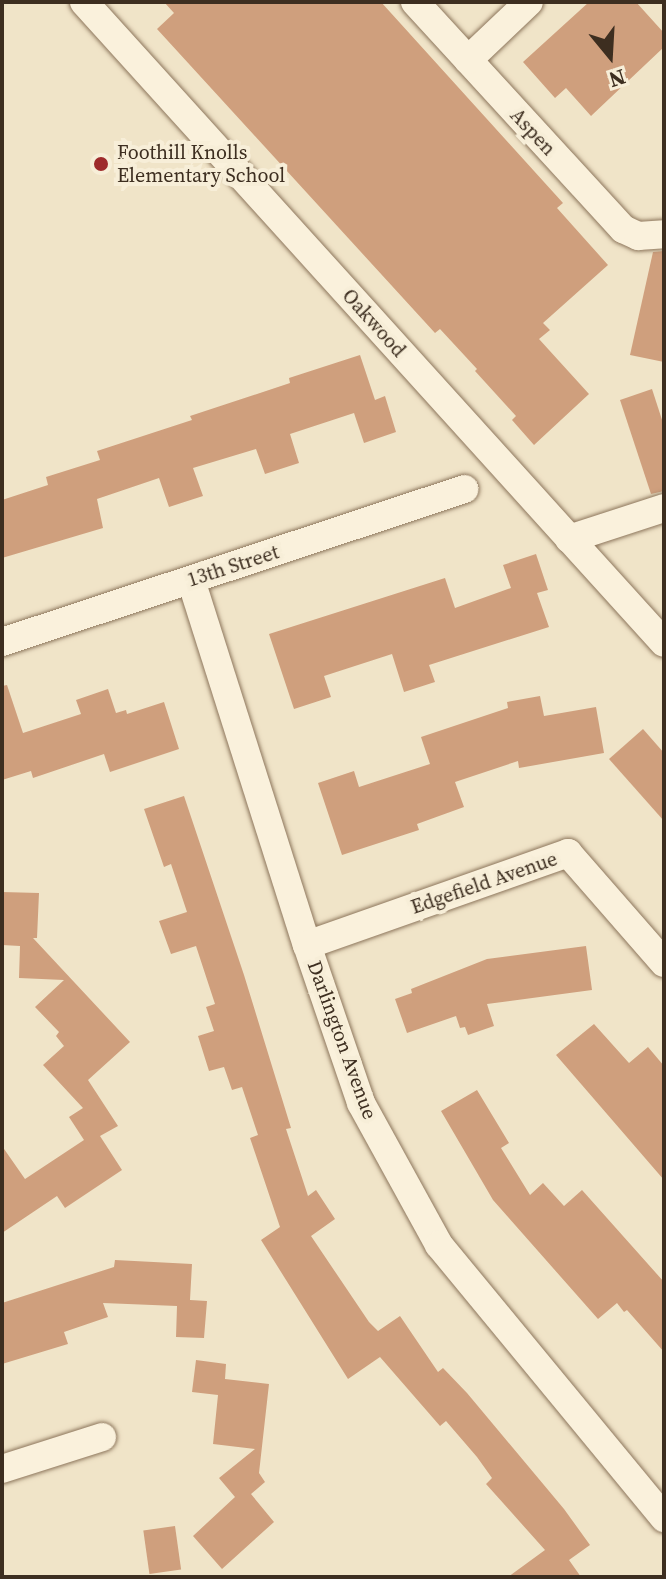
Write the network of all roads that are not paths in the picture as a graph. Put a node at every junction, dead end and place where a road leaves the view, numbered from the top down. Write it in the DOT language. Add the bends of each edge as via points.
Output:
graph roads {
  1 [pos="84,2"];
  2 [pos="415,2"];
  3 [pos="529,2"];
  4 [pos="468,60"];
  5 [pos="664,234"];
  6 [pos="464,489"];
  7 [pos="664,508"];
  8 [pos="569,539"];
  9 [pos="191,580"];
  10 [pos="2,642"];
  11 [pos="664,643"];
  12 [pos="307,945"];
  13 [pos="664,963"];
  14 [pos="102,1437"];
  15 [pos="2,1469"];
  16 [pos="664,1518"];
  1 -- 8 [label="street, Oakwood"];
  2 -- 4 [label="street, Aspen"];
  3 -- 4 [label="street"];
  4 -- 5 [label="street, Aspen" via="623,229 654,238"];
  6 -- 9 [label="street, 13th Street"];
  7 -- 8 [label="street"];
  8 -- 11 [label="street, Oakwood"];
  9 -- 10 [label="street, 13th Street"];
  9 -- 12 [label="street, Darlington Avenue"];
  12 -- 13 [label="street, Edgefield Avenue" via="568,853"];
  12 -- 16 [label="street, Darlington Avenue" via="361,1103 439,1245"];
  14 -- 15 [label="street"];
}
